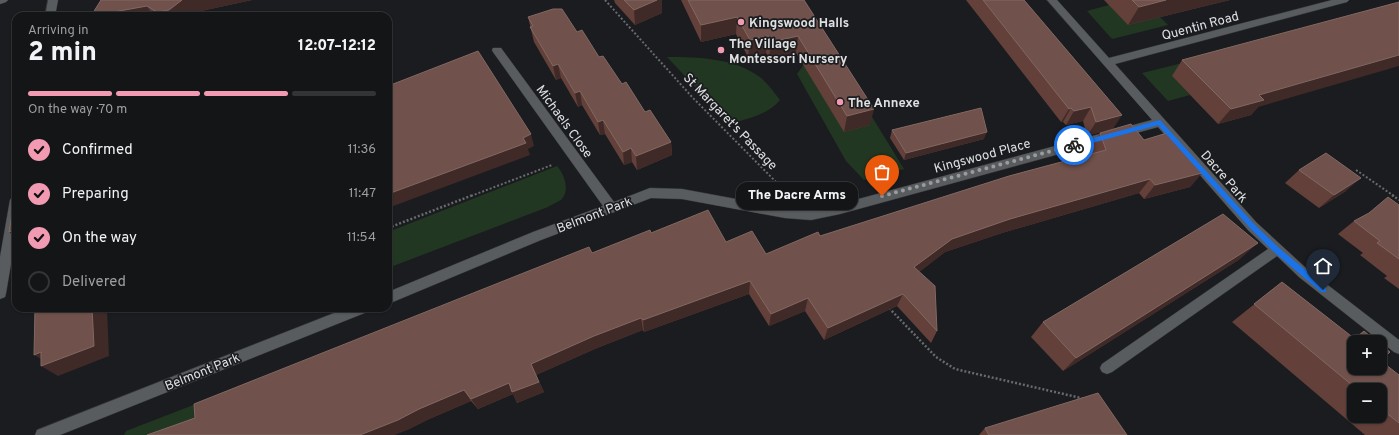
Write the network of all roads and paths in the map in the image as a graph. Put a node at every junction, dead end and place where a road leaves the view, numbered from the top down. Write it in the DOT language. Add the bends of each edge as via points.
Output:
graph roads {
  1 [pos="3,0"];
  2 [pos="53,0"];
  3 [pos="605,0"];
  4 [pos="1052,0"];
  5 [pos="1344,0"];
  6 [pos="0,1"];
  7 [pos="51,12"];
  8 [pos="497,50"];
  9 [pos="1109,62"];
  10 [pos="1160,122"];
  11 [pos="573,157"];
  12 [pos="1356,170"];
  13 [pos="782,188"];
  14 [pos="1399,200"];
  15 [pos="611,207"];
  16 [pos="811,215"];
  17 [pos="12,223"];
  18 [pos="392,226"];
  19 [pos="1276,250"];
  20 [pos="0,293"];
  21 [pos="392,296"];
  22 [pos="887,307"];
  23 [pos="352,312"];
  24 [pos="1399,348"];
  25 [pos="1107,368"];
  26 [pos="1085,403"];
  27 [pos="42,435"];
  1 -- 6 [label="street"];
  2 -- 7 [label="street"];
  3 -- 13 [label="path, St Margaret's Passage"];
  4 -- 9 [label="street, Dacre Park"];
  5 -- 9 [label="street, Quentin Road"];
  8 -- 11 [label="street, Michaels Close"];
  9 -- 10 [label="street, Dacre Park"];
  10 -- 16 [label="street, Kingswood Place"];
  10 -- 19 [label="street, Dacre Park" via="1231,204"];
  11 -- 15 [label="street, Michaels Close"];
  11 -- 18 [label="path"];
  12 -- 14 [label="path"];
  15 -- 16 [label="street, Belmont Park" via="650,193 682,194 785,213"];
  15 -- 21 [label="street, Belmont Park"];
  17 -- 20 [label="street"];
  19 -- 24 [label="street, Dacre Park"];
  19 -- 25 [label="street"];
  22 -- 26 [label="path" via="936,357 955,370 1081,398"];
  23 -- 27 [label="street, Belmont Park"];
}
